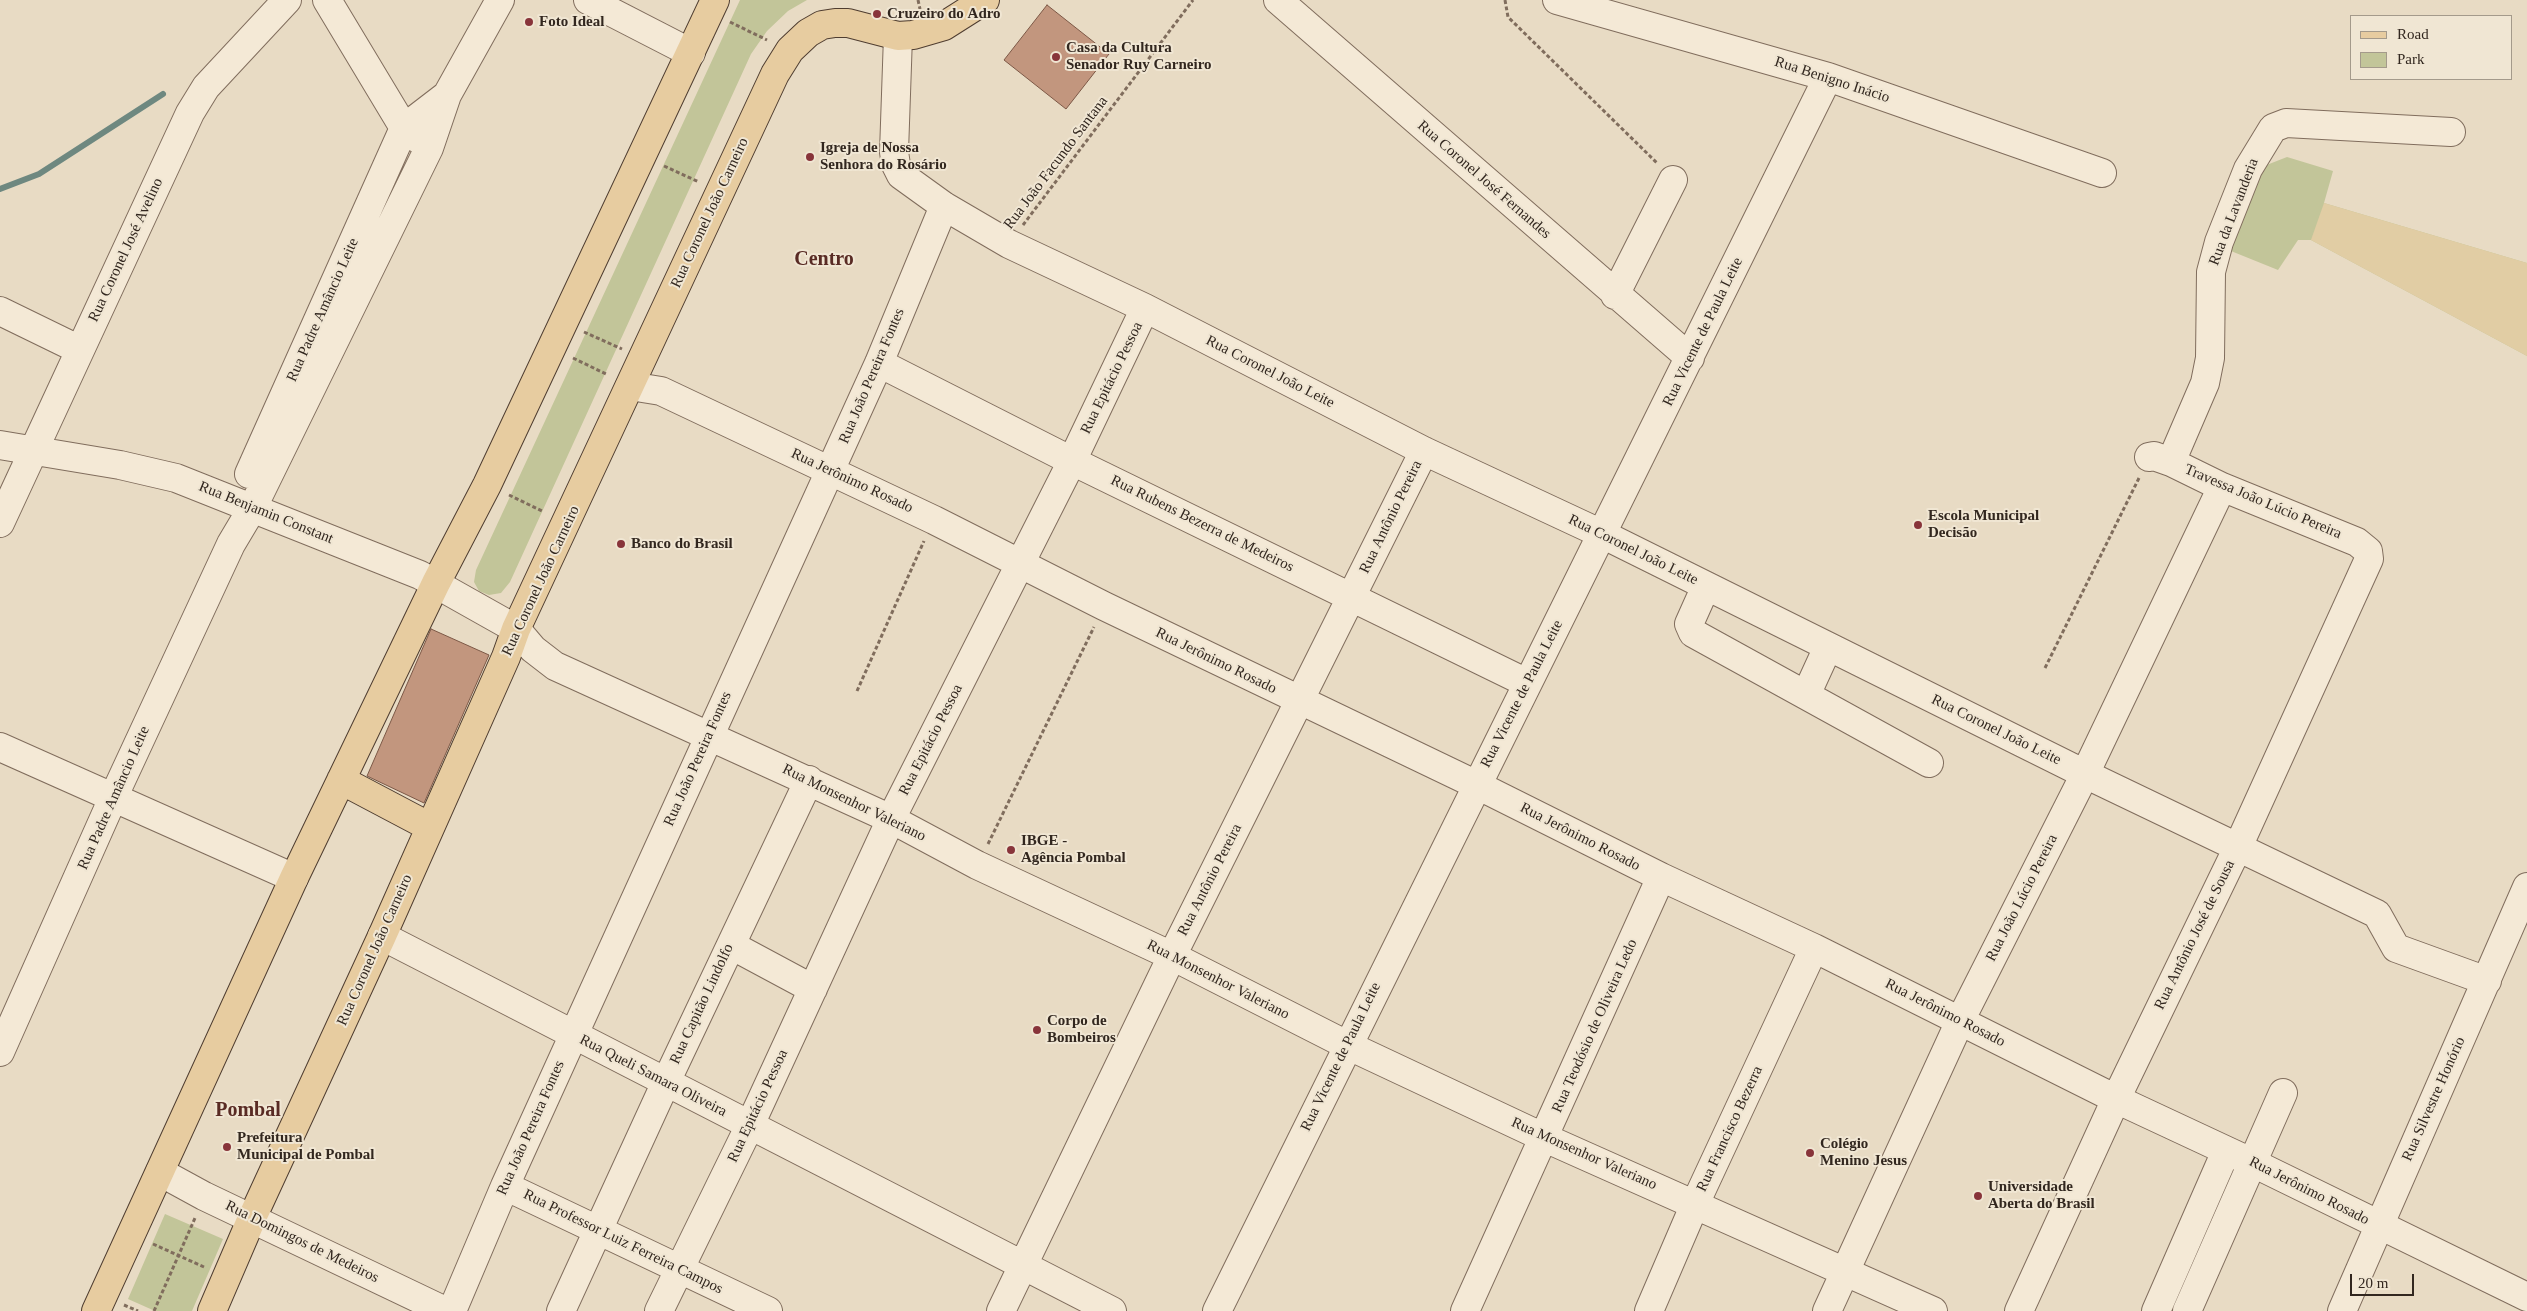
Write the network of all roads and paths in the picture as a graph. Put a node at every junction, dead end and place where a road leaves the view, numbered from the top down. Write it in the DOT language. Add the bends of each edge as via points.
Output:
graph roads {
  1 [pos="287,0"];
  2 [pos="327,0"];
  3 [pos="500,0"];
  4 [pos="588,0"];
  5 [pos="985,0"];
  6 [pos="1193,0"];
  7 [pos="1278,0"];
  8 [pos="1505,0"];
  9 [pos="1557,0"];
  10 [pos="712,6"];
  11 [pos="898,36"];
  12 [pos="790,50"];
  13 [pos="691,53"];
  14 [pos="1828,77"];
  15 [pos="447,95"];
  16 [pos="404,128"];
  17 [pos="2451,132"];
  18 [pos="429,148"];
  19 [pos="643,156"];
  20 [pos="2102,173"];
  21 [pos="1673,180"];
  22 [pos="720,192"];
  23 [pos="944,206"];
  24 [pos="1009,244"];
  25 [pos="1615,295"];
  26 [pos="1145,308"];
  27 [pos="0,311"];
  28 [pos="564,322"];
  29 [pos="552,348"];
  30 [pos="80,350"];
  31 [pos="1690,358"];
  32 [pos="643,359"];
  33 [pos="879,363"];
  34 [pos="630,386"];
  35 [pos="0,445"];
  36 [pos="32,450"];
  37 [pos="1424,450"];
  38 [pos="2160,460"];
  39 [pos="1072,461"];
  40 [pos="830,471"];
  41 [pos="487,485"];
  42 [pos="2222,487"];
  43 [pos="245,504"];
  44 [pos="934,520"];
  45 [pos="0,523"];
  46 [pos="567,523"];
  47 [pos="1602,534"];
  48 [pos="2369,559"];
  49 [pos="1020,564"];
  50 [pos="436,583"];
  51 [pos="1706,586"];
  52 [pos="1352,597"];
  53 [pos="1104,606"];
  54 [pos="516,629"];
  55 [pos="1828,646"];
  56 [pos="2045,668"];
  57 [pos="1527,683"];
  58 [pos="857,691"];
  59 [pos="1806,695"];
  60 [pos="1299,701"];
  61 [pos="708,736"];
  62 [pos="0,747"];
  63 [pos="1929,764"];
  64 [pos="2084,774"];
  65 [pos="341,780"];
  66 [pos="809,780"];
  67 [pos="1476,785"];
  68 [pos="113,798"];
  69 [pos="892,819"];
  70 [pos="430,827"];
  71 [pos="2238,847"];
  72 [pos="977,864"];
  73 [pos="1661,877"];
  74 [pos="294,878"];
  75 [pos="2527,887"];
  76 [pos="382,936"];
  77 [pos="731,944"];
  78 [pos="1814,948"];
  79 [pos="1172,956"];
  80 [pos="2487,981"];
  81 [pos="813,989"];
  82 [pos="1960,1021"];
  83 [pos="574,1034"];
  84 [pos="1346,1045"];
  85 [pos="0,1052"];
  86 [pos="666,1082"];
  87 [pos="2283,1092"];
  88 [pos="2116,1099"];
  89 [pos="750,1125"];
  90 [pos="1545,1138"];
  91 [pos="2226,1151"];
  92 [pos="2251,1162"];
  93 [pos="160,1172"];
  94 [pos="505,1186"];
  95 [pos="204,1196"];
  96 [pos="1695,1204"];
  97 [pos="252,1218"];
  98 [pos="2378,1226"];
  99 [pos="597,1230"];
  100 [pos="132,1234"];
  101 [pos="179,1256"];
  102 [pos="1023,1265"];
  103 [pos="679,1270"];
  104 [pos="1845,1273"];
  105 [pos="227,1277"];
  106 [pos="2527,1297"];
  107 [pos="96,1311"];
  108 [pos="154,1311"];
  109 [pos="212,1311"];
  110 [pos="445,1311"];
  111 [pos="452,1311"];
  112 [pos="561,1311"];
  113 [pos="659,1311"];
  114 [pos="768,1311"];
  115 [pos="1001,1311"];
  116 [pos="1112,1311"];
  117 [pos="1216,1311"];
  118 [pos="1465,1311"];
  119 [pos="1649,1311"];
  120 [pos="1827,1311"];
  121 [pos="1933,1311"];
  122 [pos="2018,1311"];
  123 [pos="2156,1311"];
  124 [pos="2187,1311"];
  125 [pos="2342,1311"];
  1 -- 30 [label="street, Rua Coronel José Avelino" via="206,87 190,113"];
  2 -- 16 [label="street"];
  3 -- 15 [label="street, Rua Padre Amâncio Leite"];
  4 -- 13 [label="street"];
  5 -- 11 [label="main road, Rua Coronel João Carneiro" via="944,26 924,33"];
  6 -- 24 [label="path, Rua João Facundo Santana"];
  7 -- 25 [label="street, Rua Coronel José Fernandes"];
  8 -- 21 [label="path" via="1508,17"];
  9 -- 14 [label="street, Rua Benigno Inácio"];
  10 -- 12 [label="path"];
  10 -- 13 [label="main road"];
  11 -- 12 [label="main road, Rua Coronel João Carneiro" via="835,22 808,33"];
  11 -- 23 [label="street, Rua Coronel João Leite" via="896,164 901,175"];
  12 -- 22 [label="main road, Rua Coronel João Carneiro" via="766,92"];
  13 -- 19 [label="main road"];
  14 -- 20 [label="street, Rua Benigno Inácio"];
  14 -- 31 [label="street, Rua Vicente de Paula Leite"];
  15 -- 16 [label="street, Rua Padre Amâncio Leite"];
  15 -- 18 [label="street, Rua Padre Amâncio Leite"];
  16 -- 18 [label="street"];
  16 -- 43 [label="street, Rua Padre Amâncio Leite"];
  17 -- 38 [label="street, Rua da Lavanderia" via="2286,123 2272,128 2248,169 2211,272 2210,358 2205,383"];
  18 -- 43 [label="street, Rua Padre Amâncio Leite"];
  19 -- 22 [label="path"];
  19 -- 28 [label="main road"];
  21 -- 25 [label="street"];
  22 -- 32 [label="main road, Rua Coronel João Carneiro"];
  23 -- 24 [label="street, Rua Coronel João Leite"];
  23 -- 33 [label="street, Rua João Pereira Fontes"];
  24 -- 26 [label="street, Rua Coronel João Leite"];
  25 -- 31 [label="street, Rua Coronel José Fernandes"];
  26 -- 37 [label="street, Rua Coronel João Leite"];
  26 -- 39 [label="street, Rua Epitácio Pessoa"];
  27 -- 30 [label="street"];
  28 -- 29 [label="main road"];
  28 -- 32 [label="path"];
  29 -- 34 [label="path"];
  29 -- 41 [label="main road"];
  30 -- 36 [label="street, Rua Coronel José Avelino"];
  31 -- 47 [label="street, Rua Vicente de Paula Leite"];
  32 -- 34 [label="main road, Rua Coronel João Carneiro"];
  33 -- 39 [label="street, Rua Rubens Bezerra de Medeiros"];
  33 -- 40 [label="street, Rua João Pereira Fontes"];
  34 -- 40 [label="street, Rua Jerônimo Rosado" via="661,391"];
  34 -- 46 [label="main road, Rua Coronel João Carneiro"];
  35 -- 36 [label="street, Rua Benjamin Constant"];
  36 -- 43 [label="street, Rua Benjamin Constant" via="150,470"];
  36 -- 45 [label="street, Rua Coronel José Avelino"];
  37 -- 47 [label="street, Rua Coronel João Leite"];
  37 -- 52 [label="street, Rua Antônio Pereira"];
  38 -- 42 [label="street, Travessa João Lúcio Pereira"];
  38 -- 56 [label="path"];
  39 -- 49 [label="street, Rua Epitácio Pessoa"];
  39 -- 52 [label="street, Rua Rubens Bezerra de Medeiros"];
  40 -- 44 [label="street, Rua Jerônimo Rosado"];
  40 -- 61 [label="street, Rua João Pereira Fontes"];
  41 -- 46 [label="path"];
  41 -- 50 [label="main road"];
  42 -- 48 [label="street, Travessa João Lúcio Pereira" via="2357,542 2368,551"];
  42 -- 64 [label="street, Rua João Lúcio Pereira"];
  43 -- 50 [label="street, Rua Benjamin Constant"];
  43 -- 68 [label="street, Rua Padre Amâncio Leite" via="231,544"];
  44 -- 49 [label="street, Rua Jerônimo Rosado"];
  44 -- 58 [label="path"];
  46 -- 54 [label="main road, Rua Coronel João Carneiro"];
  47 -- 51 [label="street, Rua Coronel João Leite"];
  47 -- 57 [label="street, Rua Vicente de Paula Leite"];
  48 -- 71 [label="street, Rua Antônio José de Sousa"];
  49 -- 53 [label="street, Rua Jerônimo Rosado"];
  49 -- 69 [label="street, Rua Epitácio Pessoa"];
  50 -- 54 [label="street, Rua Benjamin Constant"];
  50 -- 65 [label="main road"];
  51 -- 55 [label="street, Rua Coronel João Leite"];
  51 -- 59 [label="street" via="1689,624 1693,633"];
  52 -- 57 [label="street, Rua Rubens Bezerra de Medeiros"];
  52 -- 60 [label="street, Rua Antônio Pereira"];
  53 -- 60 [label="street, Rua Jerônimo Rosado"];
  53 -- 72 [label="path"];
  54 -- 61 [label="street, Rua Monsenhor Valeriano" via="533,649 555,666"];
  54 -- 70 [label="main road, Rua Coronel João Carneiro"];
  55 -- 59 [label="street"];
  55 -- 64 [label="street, Rua Coronel João Leite"];
  57 -- 67 [label="street, Rua Vicente de Paula Leite"];
  59 -- 63 [label="street"];
  60 -- 67 [label="street, Rua Jerônimo Rosado"];
  60 -- 79 [label="street, Rua Antônio Pereira"];
  61 -- 66 [label="street, Rua Monsenhor Valeriano"];
  61 -- 83 [label="street, Rua João Pereira Fontes"];
  62 -- 68 [label="street"];
  64 -- 71 [label="street, Rua Coronel João Leite"];
  64 -- 82 [label="street, Rua João Lúcio Pereira"];
  65 -- 70 [label="main road"];
  65 -- 74 [label="main road"];
  66 -- 69 [label="street, Rua Monsenhor Valeriano"];
  66 -- 77 [label="street, Rua Capitão Lindolfo"];
  67 -- 73 [label="street, Rua Jerônimo Rosado"];
  67 -- 84 [label="street, Rua Vicente de Paula Leite"];
  68 -- 74 [label="street"];
  68 -- 85 [label="street, Rua Padre Amâncio Leite"];
  69 -- 72 [label="street, Rua Monsenhor Valeriano"];
  69 -- 81 [label="street, Rua Epitácio Pessoa"];
  70 -- 76 [label="main road, Rua Coronel João Carneiro"];
  71 -- 80 [label="street, Rua Coronel João Leite" via="2377,914 2396,948"];
  71 -- 88 [label="street, Rua Antônio José de Sousa"];
  72 -- 79 [label="street, Rua Monsenhor Valeriano"];
  73 -- 78 [label="street, Rua Jerônimo Rosado"];
  73 -- 90 [label="street, Rua Teodósio de Oliveira Ledo"];
  74 -- 93 [label="main road"];
  75 -- 80 [label="street, Rua Silvestre Honório"];
  76 -- 83 [label="street, Rua Queli Samara Oliveira"];
  76 -- 97 [label="main road, Rua Coronel João Carneiro"];
  77 -- 81 [label="street"];
  77 -- 86 [label="street, Rua Capitão Lindolfo"];
  78 -- 82 [label="street, Rua Jerônimo Rosado"];
  78 -- 96 [label="street, Rua Francisco Bezerra"];
  79 -- 84 [label="street, Rua Monsenhor Valeriano"];
  79 -- 102 [label="street, Rua Antônio Pereira"];
  80 -- 98 [label="street, Rua Silvestre Honório"];
  81 -- 89 [label="street, Rua Epitácio Pessoa"];
  82 -- 88 [label="street, Rua Jerônimo Rosado"];
  82 -- 104 [label="street, Rua João Lúcio Pereira"];
  83 -- 86 [label="street, Rua Queli Samara Oliveira"];
  83 -- 94 [label="street, Rua João Pereira Fontes"];
  84 -- 90 [label="street, Rua Monsenhor Valeriano"];
  84 -- 117 [label="street, Rua Vicente de Paula Leite"];
  86 -- 89 [label="street, Rua Queli Samara Oliveira"];
  86 -- 99 [label="street, Rua Capitão Lindolfo"];
  87 -- 92 [label="street"];
  88 -- 91 [label="street, Rua Jerônimo Rosado"];
  88 -- 122 [label="street, Rua Antônio José de Sousa"];
  89 -- 102 [label="street, Rua Queli Samara Oliveira"];
  89 -- 103 [label="street, Rua Epitácio Pessoa"];
  90 -- 96 [label="street, Rua Monsenhor Valeriano"];
  90 -- 118 [label="street, Rua Teodósio de Oliveira Ledo"];
  91 -- 92 [label="street, Rua Jerônimo Rosado"];
  91 -- 123 [label="street"];
  92 -- 98 [label="street, Rua Jerônimo Rosado"];
  92 -- 124 [label="street"];
  93 -- 95 [label="street, Rua Domingos de Medeiros"];
  93 -- 100 [label="main road"];
  94 -- 99 [label="street, Rua Professor Luiz Ferreira Campos"];
  94 -- 111 [label="street, Rua João Pereira Fontes"];
  95 -- 97 [label="street, Rua Domingos de Medeiros"];
  95 -- 101 [label="path"];
  96 -- 104 [label="street, Rua Monsenhor Valeriano"];
  96 -- 119 [label="street, Rua Francisco Bezerra"];
  97 -- 105 [label="main road, Rua Coronel João Carneiro"];
  97 -- 110 [label="street, Rua Domingos de Medeiros"];
  98 -- 106 [label="street, Rua Jerônimo Rosado"];
  98 -- 125 [label="street, Rua Silvestre Honório"];
  99 -- 103 [label="street, Rua Professor Luiz Ferreira Campos"];
  99 -- 112 [label="street, Rua Capitão Lindolfo"];
  100 -- 101 [label="path"];
  100 -- 107 [label="main road"];
  101 -- 105 [label="path"];
  101 -- 108 [label="path"];
  102 -- 115 [label="street, Rua Antônio Pereira"];
  102 -- 116 [label="street, Rua Queli Samara Oliveira"];
  103 -- 113 [label="street, Rua Epitácio Pessoa"];
  103 -- 114 [label="street, Rua Professor Luiz Ferreira Campos"];
  104 -- 120 [label="street, Rua João Lúcio Pereira"];
  104 -- 121 [label="street, Rua Monsenhor Valeriano"];
  105 -- 109 [label="main road, Rua Coronel João Carneiro"];
}
